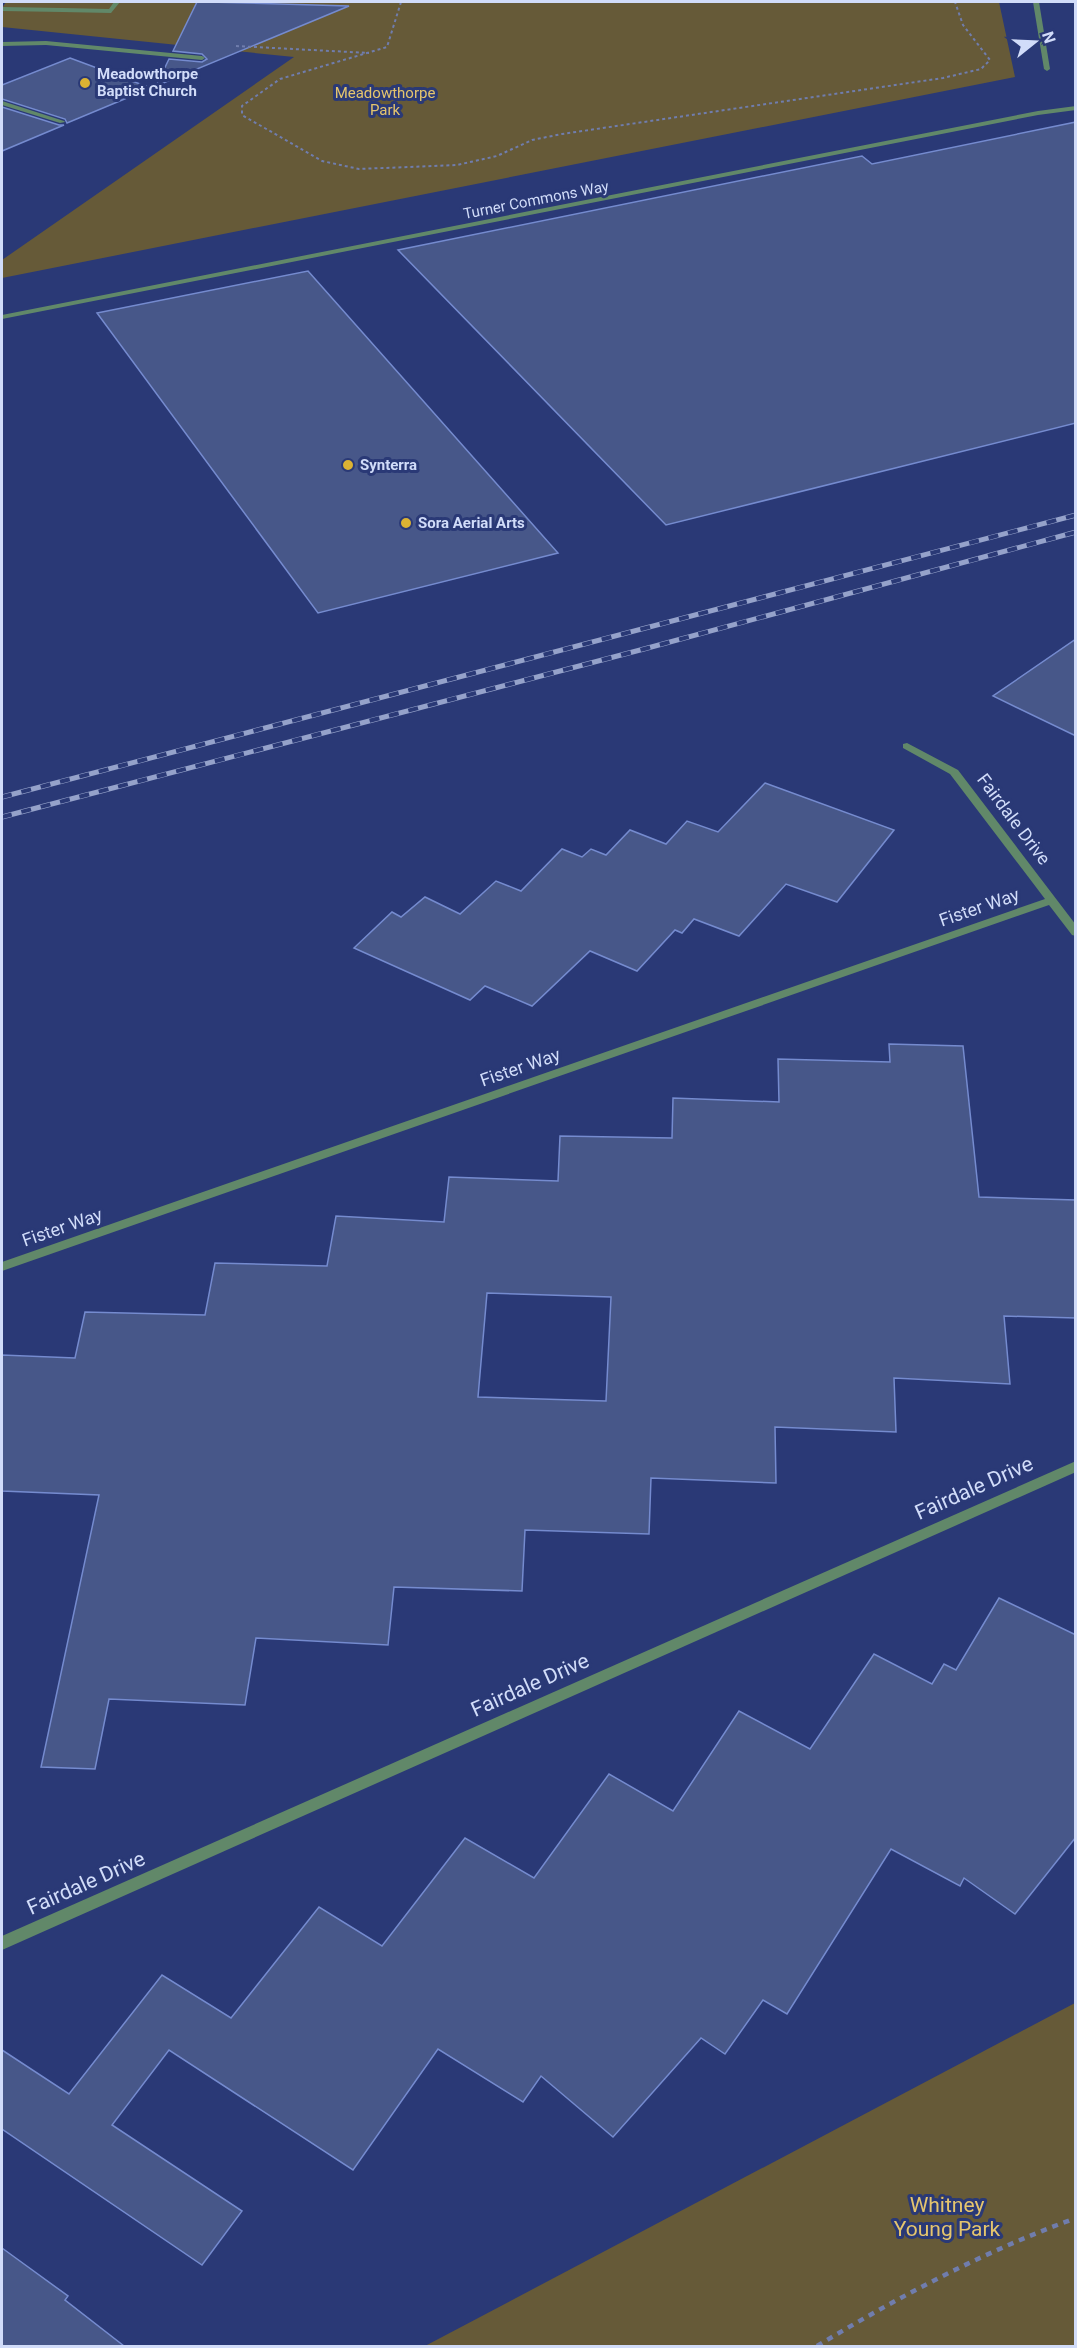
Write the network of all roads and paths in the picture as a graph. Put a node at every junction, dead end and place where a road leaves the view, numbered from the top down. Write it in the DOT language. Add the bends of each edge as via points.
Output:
graph roads {
  1 [pos="117,2"];
  2 [pos="401,2"];
  3 [pos="955,2"];
  4 [pos="1036,2"];
  5 [pos="2,9"];
  6 [pos="2,44"];
  7 [pos="236,46"];
  8 [pos="373,53"];
  9 [pos="202,58"];
  10 [pos="1047,69"];
  11 [pos="2,103"];
  12 [pos="1076,108"];
  13 [pos="62,122"];
  14 [pos="2,317"];
  15 [pos="907,746"];
  16 [pos="1051,901"];
  17 [pos="1076,933"];
  18 [pos="2,1267"];
  19 [pos="1076,1466"];
  20 [pos="2,1943"];
  21 [pos="1076,2218"];
  22 [pos="817,2346"];
  1 -- 5 [label="street" via="111,11"];
  2 -- 8 [label="path" via="387,47"];
  3 -- 8 [label="path" via="960,21 990,60 981,69 943,78 562,134 457,165 359,169 321,162 242,115 242,106 280,79"];
  4 -- 10 [label="street"];
  6 -- 9 [label="street" via="46,43"];
  7 -- 8 [label="path"];
  11 -- 13 [label="street"];
  12 -- 14 [label="street, Turner Commons Way"];
  15 -- 16 [label="street, Fairdale Drive" via="954,772"];
  16 -- 17 [label="street, Fairdale Drive"];
  16 -- 18 [label="street, Fister Way"];
  19 -- 20 [label="street, Fairdale Drive"];
  21 -- 22 [label="path" via="1034,2232 879,2308"];
}
